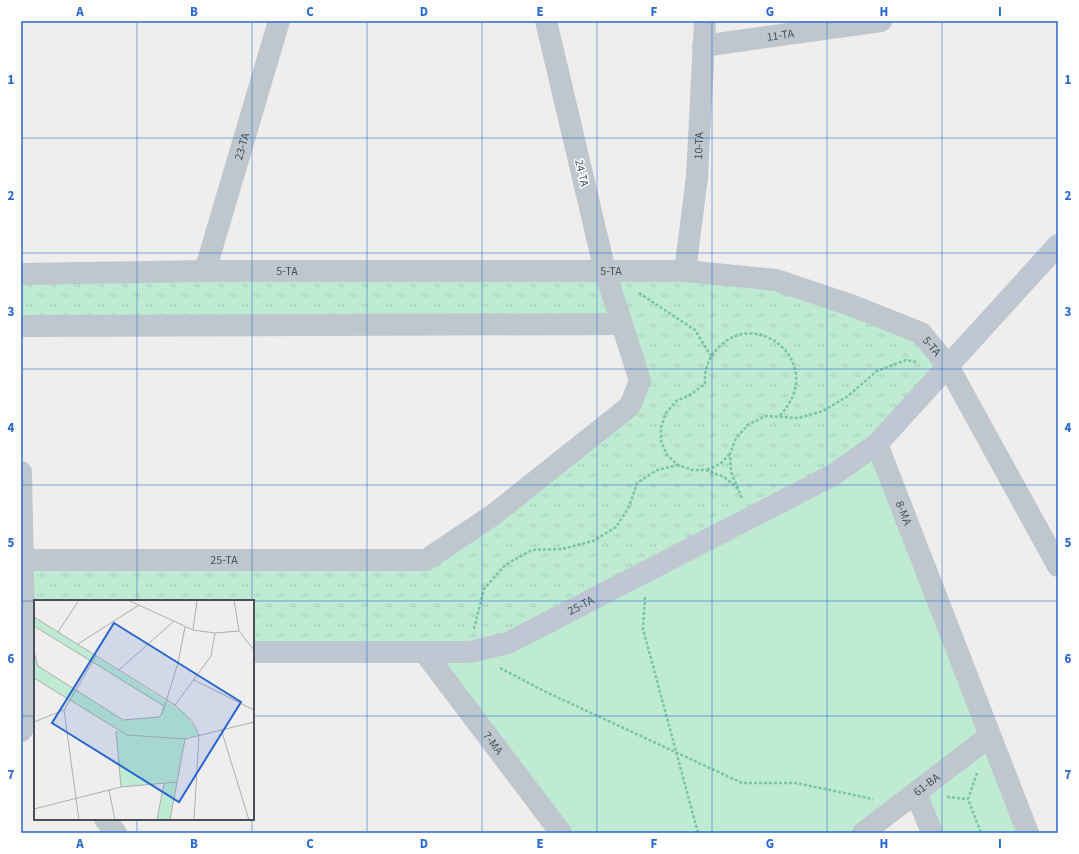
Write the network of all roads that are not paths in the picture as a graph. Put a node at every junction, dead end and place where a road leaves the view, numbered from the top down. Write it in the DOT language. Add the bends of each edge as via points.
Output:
graph roads {
  1 [pos="279,21"];
  2 [pos="546,21"];
  3 [pos="705,21"];
  4 [pos="881,21"];
  5 [pos="703,46"];
  6 [pos="1058,246"];
  7 [pos="205,271"];
  8 [pos="605,271"];
  9 [pos="685,271"];
  10 [pos="21,274"];
  11 [pos="621,324"];
  12 [pos="21,326"];
  13 [pos="948,366"];
  14 [pos="877,444"];
  15 [pos="21,472"];
  16 [pos="22,560"];
  17 [pos="1058,566"];
  18 [pos="27,650"];
  19 [pos="254,652"];
  20 [pos="424,653"];
  21 [pos="27,730"];
  22 [pos="990,736"];
  23 [pos="916,792"];
  24 [pos="106,820"];
  25 [pos="116,833"];
  26 [pos="561,833"];
  27 [pos="863,833"];
  28 [pos="932,833"];
  29 [pos="1028,833"];
  1 -- 7 [label="street, 23-ТА"];
  2 -- 8 [label="street, 24-ТА"];
  3 -- 5 [label="street, 10-ТА"];
  4 -- 5 [label="street, 11-ТА"];
  5 -- 9 [label="street, 10-ТА" via="697,177"];
  6 -- 13 [label="street"];
  7 -- 8 [label="street, 5-ТА"];
  7 -- 10 [label="street, 5-ТА"];
  8 -- 9 [label="street, 5-ТА"];
  8 -- 11 [label="street, 24-ТА"];
  9 -- 13 [label="street, 5-ТА" via="776,280 853,306 921,333"];
  11 -- 12 [label="street"];
  11 -- 16 [label="street, 25-ТА" via="640,380 630,406 493,515 426,560"];
  13 -- 14 [label="street"];
  13 -- 17 [label="street, 5-ТА"];
  14 -- 20 [label="street, 25-ТА" via="834,475 508,643 470,652"];
  14 -- 22 [label="street, 8-МА"];
  15 -- 16 [label="street"];
  16 -- 18 [label="street"];
  18 -- 21 [label="street"];
  19 -- 20 [label="street, 25-ТА"];
  20 -- 26 [label="street, 7-МА"];
  22 -- 23 [label="street, 61-ВА"];
  22 -- 29 [label="street, 8-МА"];
  23 -- 27 [label="street, 61-ВА"];
  23 -- 28 [label="street"];
  24 -- 25 [label="street"];
}
